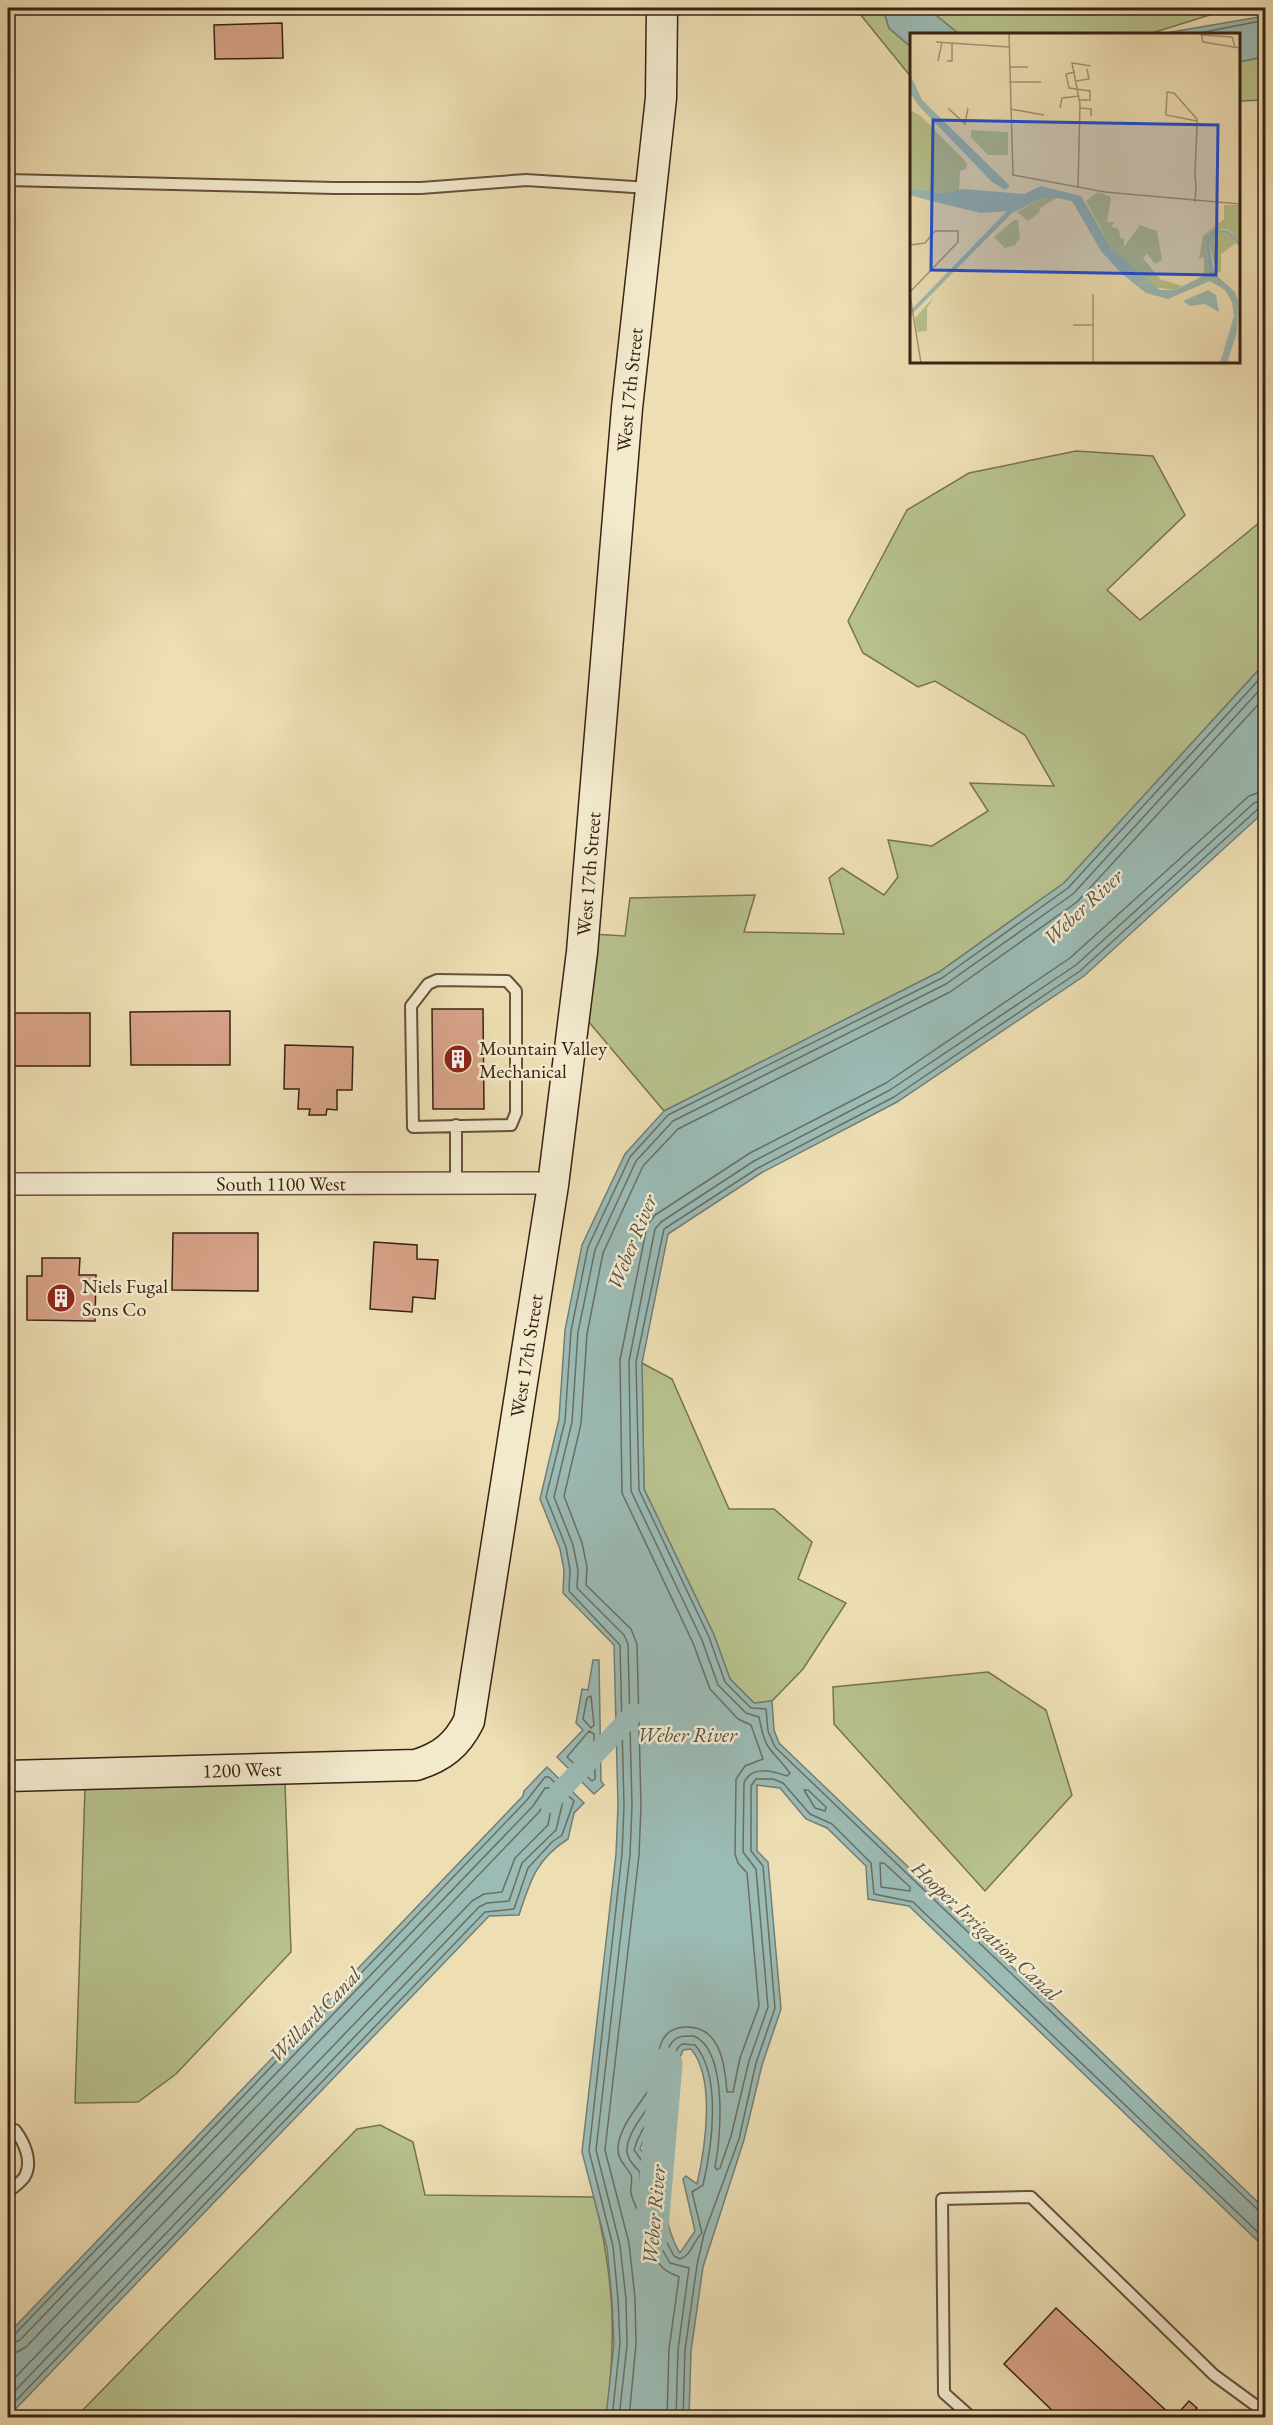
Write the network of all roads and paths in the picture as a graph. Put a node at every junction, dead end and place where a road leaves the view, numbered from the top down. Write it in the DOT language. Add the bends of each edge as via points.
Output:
graph roads {
  1 [pos="662,8"];
  2 [pos="8,180"];
  3 [pos="652,188"];
  4 [pos="456,1125"];
  5 [pos="456,1183"];
  6 [pos="8,1184"];
  7 [pos="553,1185"];
  8 [pos="464,1733"];
  9 [pos="8,1776"];
  10 [pos="11,2131"];
  11 [pos="8,2193"];
  12 [pos="1266,2413"];
  13 [pos="972,2418"];
  1 -- 3 [label="street, West 17th Street" via="661,99"];
  2 -- 3 [label="lane" via="421,188 526,180"];
  3 -- 7 [label="street, West 17th Street" via="627,408 582,952"];
  4 -- 4 [label="lane" via="413,1127 411,1006 428,984 437,980 507,981 516,990 514,1120 511,1125"];
  4 -- 5 [label="lane"];
  5 -- 6 [label="street, South 1100 West"];
  5 -- 7 [label="street, South 1100 West"];
  7 -- 8 [label="street, West 17th Street" via="473,1706"];
  8 -- 9 [label="street, 1200 West" via="440,1756 416,1765"];
  10 -- 11 [label="lane" via="23,2141 27,2158 25,2175"];
  12 -- 13 [label="lane" via="1214,2375 1031,2198 942,2199 944,2393"];
}
